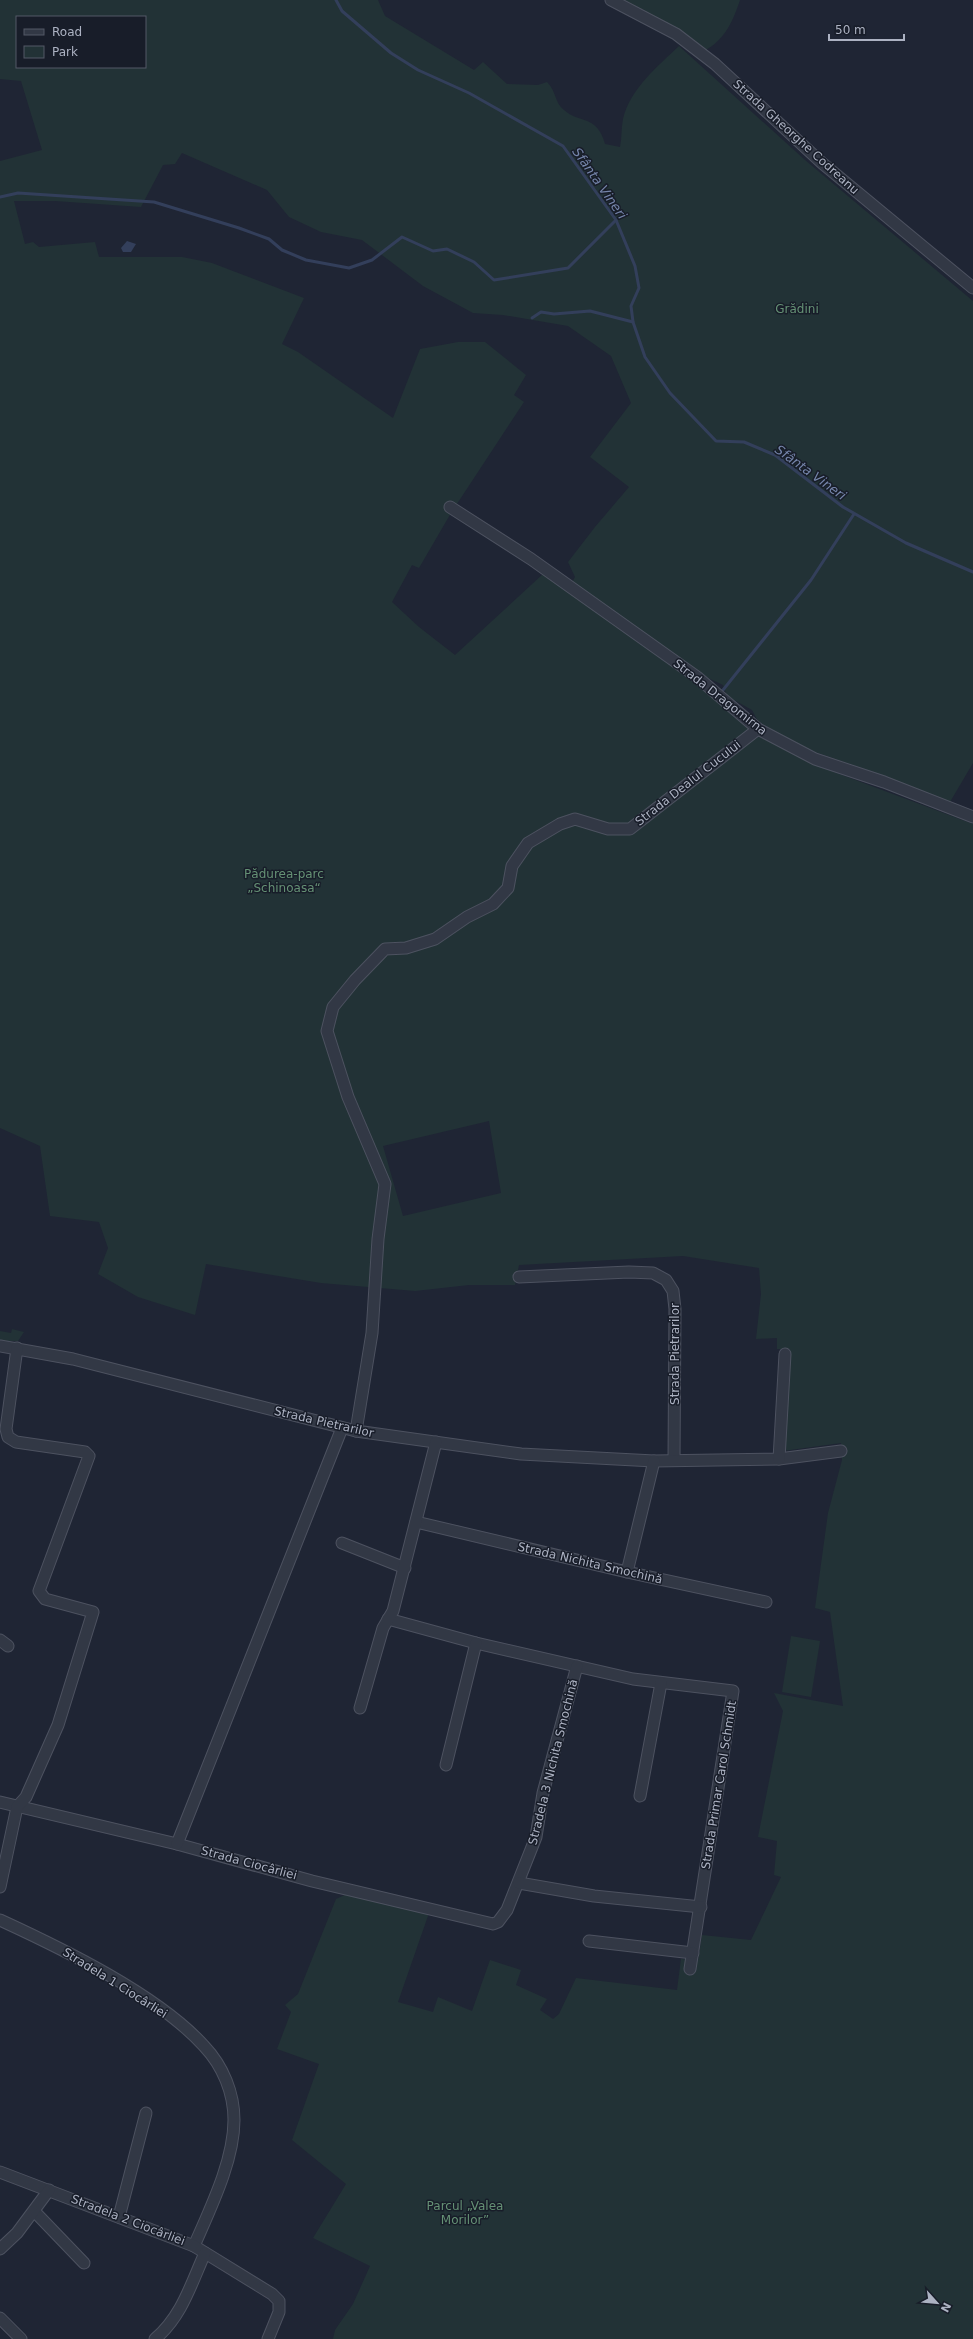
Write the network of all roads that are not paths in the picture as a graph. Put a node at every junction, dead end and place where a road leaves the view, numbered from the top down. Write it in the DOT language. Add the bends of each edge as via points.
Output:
graph roads {
  1 [pos="611,0"];
  2 [pos="973,288"];
  3 [pos="450,507"];
  4 [pos="758,729"];
  5 [pos="973,817"];
  6 [pos="519,1277"];
  7 [pos="0,1346"];
  8 [pos="17,1348"];
  9 [pos="785,1354"];
  10 [pos="342,1428"];
  11 [pos="356,1431"];
  12 [pos="436,1442"];
  13 [pos="841,1451"];
  14 [pos="779,1459"];
  15 [pos="674,1460"];
  16 [pos="654,1461"];
  17 [pos="416,1522"];
  18 [pos="342,1544"];
  19 [pos="405,1568"];
  20 [pos="627,1572"];
  21 [pos="766,1602"];
  22 [pos="388,1619"];
  23 [pos="476,1643"];
  24 [pos="577,1666"];
  25 [pos="661,1683"];
  26 [pos="360,1708"];
  27 [pos="446,1765"];
  28 [pos="640,1796"];
  29 [pos="0,1802"];
  30 [pos="17,1807"];
  31 [pos="177,1844"];
  32 [pos="519,1883"];
  33 [pos="0,1886"];
  34 [pos="701,1907"];
  35 [pos="0,1920"];
  36 [pos="498,1922"];
  37 [pos="589,1941"];
  38 [pos="693,1953"];
  39 [pos="690,1969"];
  40 [pos="146,2113"];
  41 [pos="0,2172"];
  42 [pos="50,2190"];
  43 [pos="34,2211"];
  44 [pos="119,2217"];
  45 [pos="194,2246"];
  46 [pos="0,2249"];
  47 [pos="205,2253"];
  48 [pos="84,2263"];
  49 [pos="0,2318"];
  50 [pos="21,2339"];
  51 [pos="155,2339"];
  52 [pos="268,2339"];
  1 -- 2 [label="street, Strada Gheorghe Codreanu" via="676,34 715,64 822,163"];
  3 -- 4 [label="street, Strada Dragomirna" via="530,559 697,677"];
  4 -- 5 [label="street, Strada Dragomirna" via="815,759 884,782"];
  4 -- 11 [label="street, Strada Dealul Cucului" via="630,828 608,829 575,819 560,824 528,843 512,866 508,888 493,904 467,917 435,939 406,948 385,949 333,1007 327,1031 348,1097 385,1184 378,1239 372,1333"];
  6 -- 15 [label="street, Strada Pietrarilor" via="629,1272 653,1273 666,1280 672,1291 675,1309"];
  7 -- 8 [label="street, Strada Pietrarilor"];
  8 -- 10 [label="street, Strada Pietrarilor" via="73,1359"];
  8 -- 30 [label="street" via="6,1428 8,1437 16,1442 85,1452 89,1456 39,1591 45,1599 93,1612 58,1725 26,1797"];
  9 -- 14 [label="street"];
  10 -- 11 [label="street, Strada Pietrarilor"];
  10 -- 31 [label="street"];
  11 -- 12 [label="street, Strada Pietrarilor"];
  12 -- 16 [label="street, Strada Pietrarilor" via="521,1454"];
  12 -- 17 [label="street"];
  13 -- 14 [label="street, Strada Pietrarilor"];
  14 -- 15 [label="street, Strada Pietrarilor"];
  15 -- 16 [label="street, Strada Pietrarilor"];
  16 -- 20 [label="street"];
  17 -- 19 [label="street"];
  17 -- 20 [label="street, Strada Nichita Smochină"];
  18 -- 19 [label="street"];
  19 -- 22 [label="street" via="393,1611"];
  20 -- 21 [label="street, Strada Nichita Smochină"];
  22 -- 23 [label="street, Strada Primar Carol Schmidt"];
  22 -- 26 [label="street" via="383,1628"];
  23 -- 24 [label="street, Strada Primar Carol Schmidt"];
  23 -- 27 [label="street"];
  24 -- 25 [label="street, Strada Primar Carol Schmidt"];
  24 -- 32 [label="street, Stradela 3 Nichita Smochină" via="543,1793 536,1837"];
  25 -- 28 [label="street"];
  25 -- 34 [label="street, Strada Primar Carol Schmidt" via="733,1691"];
  29 -- 30 [label="street, Strada Ciocârliei"];
  30 -- 31 [label="street, Strada Ciocârliei"];
  30 -- 33 [label="street"];
  31 -- 36 [label="street, Strada Ciocârliei" via="419,1907 486,1923"];
  32 -- 34 [label="street" via="594,1896"];
  32 -- 36 [label="street, Stradela 3 Nichita Smochină" via="507,1910"];
  34 -- 38 [label="street, Strada Primar Carol Schmidt"];
  35 -- 45 [label="street, Stradela 1 Ciocârliei" via="48,1943 144,1998 188,2030 206,2047 226,2078 232,2097 234,2120 231,2146 211,2206"];
  37 -- 38 [label="street"];
  38 -- 39 [label="street, Strada Primar Carol Schmidt"];
  40 -- 44 [label="street"];
  41 -- 42 [label="street, Stradela 2 Ciocârliei"];
  42 -- 43 [label="street"];
  42 -- 44 [label="street, Stradela 2 Ciocârliei"];
  43 -- 46 [label="street" via="17,2233"];
  43 -- 48 [label="street"];
  44 -- 45 [label="street, Stradela 2 Ciocârliei"];
  45 -- 47 [label="street, Stradela 2 Ciocârliei"];
  47 -- 51 [label="street" via="176,2316"];
  47 -- 52 [label="street, Stradela 2 Ciocârliei" via="272,2294 279,2301 279,2312"];
  49 -- 50 [label="street"];
}
